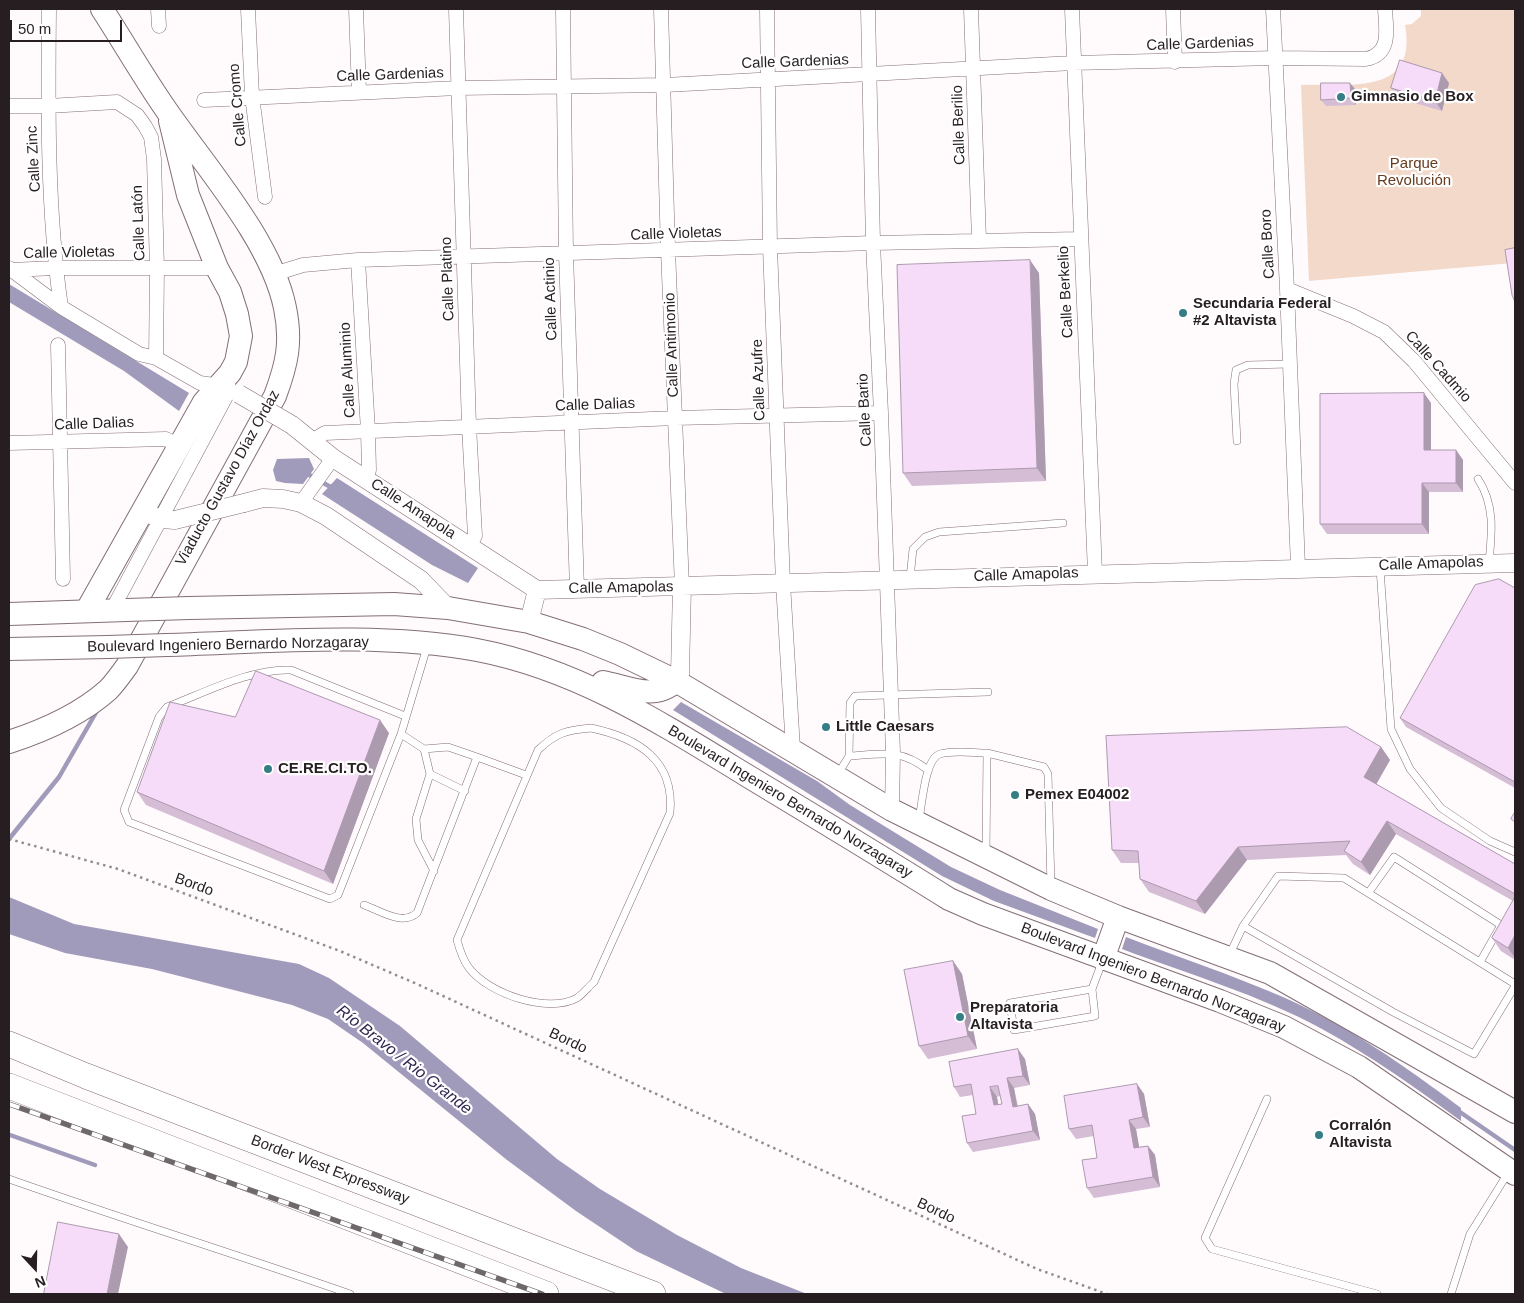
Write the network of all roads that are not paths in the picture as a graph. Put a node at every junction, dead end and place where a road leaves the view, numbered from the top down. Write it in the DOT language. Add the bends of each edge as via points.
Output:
graph roads {
  1 [pos="49,9"];
  2 [pos="102,9"];
  3 [pos="158,9"];
  4 [pos="248,9"];
  5 [pos="356,9"];
  6 [pos="456,9"];
  7 [pos="563,9"];
  8 [pos="661,9"];
  9 [pos="767,9"];
  10 [pos="868,9"];
  11 [pos="971,9"];
  12 [pos="1072,9"];
  13 [pos="1172,9"];
  14 [pos="1273,9"];
  15 [pos="1385,9"];
  16 [pos="159,26"];
  17 [pos="1275,58"];
  18 [pos="1175,62"];
  19 [pos="1073,64"];
  20 [pos="973,69"];
  21 [pos="871,75"];
  22 [pos="769,78"];
  23 [pos="665,85"];
  24 [pos="563,86"];
  25 [pos="458,88"];
  26 [pos="359,92"];
  27 [pos="252,96"];
  28 [pos="204,100"];
  29 [pos="9,106"];
  30 [pos="48,106"];
  31 [pos="167,110"];
  32 [pos="265,197"];
  33 [pos="1080,239"];
  34 [pos="978,240"];
  35 [pos="873,243"];
  36 [pos="770,247"];
  37 [pos="668,250"];
  38 [pos="566,254"];
  39 [pos="463,257"];
  40 [pos="358,260"];
  41 [pos="55,268"];
  42 [pos="217,268"];
  43 [pos="10,269"];
  44 [pos="157,269"];
  45 [pos="274,274"];
  46 [pos="1287,289"];
  47 [pos="61,307"];
  48 [pos="58,345"];
  49 [pos="156,358"];
  50 [pos="1290,364"];
  51 [pos="230,390"];
  52 [pos="881,413"];
  53 [pos="777,417"];
  54 [pos="675,418"];
  55 [pos="572,422"];
  56 [pos="469,426"];
  57 [pos="368,431"];
  58 [pos="312,441"];
  59 [pos="1237,441"];
  60 [pos="61,442"];
  61 [pos="9,443"];
  62 [pos="179,446"];
  63 [pos="329,464"];
  64 [pos="366,479"];
  65 [pos="1478,479"];
  66 [pos="1515,483"];
  67 [pos="305,497"];
  68 [pos="159,517"];
  69 [pos="1063,523"];
  70 [pos="469,547"];
  71 [pos="1489,562"];
  72 [pos="1515,563"];
  73 [pos="1380,565"];
  74 [pos="1298,567"];
  75 [pos="1095,573"];
  76 [pos="910,578"];
  77 [pos="63,579"];
  78 [pos="887,579"];
  79 [pos="783,583"];
  80 [pos="682,586"];
  81 [pos="577,589"];
  82 [pos="537,590"];
  83 [pos="448,608"];
  84 [pos="87,610"];
  85 [pos="119,610"];
  86 [pos="9,614"];
  87 [pos="529,622"];
  88 [pos="428,644"];
  89 [pos="9,650"];
  90 [pos="676,681"];
  91 [pos="585,684"];
  92 [pos="988,692"];
  93 [pos="890,694"];
  94 [pos="405,716"];
  95 [pos="401,734"];
  96 [pos="9,742"];
  97 [pos="424,749"];
  98 [pos="792,749"];
  99 [pos="893,753"];
  100 [pos="987,753"];
  101 [pos="849,756"];
  102 [pos="477,757"];
  103 [pos="928,770"];
  104 [pos="430,774"];
  105 [pos="526,775"];
  106 [pos="837,776"];
  107 [pos="465,791"];
  108 [pos="892,810"];
  109 [pos="918,824"];
  110 [pos="1515,852"];
  111 [pos="986,857"];
  112 [pos="434,870"];
  113 [pos="1051,889"];
  114 [pos="1369,892"];
  115 [pos="364,905"];
  116 [pos="1243,926"];
  117 [pos="1110,939"];
  118 [pos="1229,957"];
  119 [pos="1480,962"];
  120 [pos="1515,985"];
  121 [pos="1092,989"];
  122 [pos="9,1044"];
  123 [pos="9,1086"];
  124 [pos="1267,1100"];
  125 [pos="1515,1112"];
  126 [pos="1513,1172"];
  127 [pos="9,1179"];
  128 [pos="350,1294"];
  129 [pos="546,1294"];
  130 [pos="653,1294"];
  131 [pos="1377,1294"];
  132 [pos="1451,1294"];
  1 -- 30 [label="street, Calle Zinc"];
  2 -- 31 [label="main road, Viaducto Gustavo Díaz Ordaz"];
  3 -- 16 [label="street"];
  4 -- 27 [label="street, Calle Cromo"];
  5 -- 26 [label="street"];
  6 -- 25 [label="street, Calle Platino"];
  7 -- 24 [label="street, Calle Actinio"];
  8 -- 23 [label="street, Calle Antimonio"];
  9 -- 22 [label="street, Calle Azufre"];
  10 -- 21 [label="street, Calle Bario"];
  11 -- 20 [label="street, Calle Berilio"];
  12 -- 19 [label="street, Calle Berkelio"];
  13 -- 18 [label="street"];
  14 -- 17 [label="street, Calle Boro"];
  15 -- 17 [label="street, Calle Gardenias" via="1387,40 1384,48 1373,58"];
  17 -- 18 [label="street, Calle Gardenias"];
  17 -- 46 [label="street, Calle Boro"];
  18 -- 19 [label="street, Calle Gardenias"];
  19 -- 20 [label="street, Calle Gardenias"];
  19 -- 33 [label="street, Calle Berkelio"];
  20 -- 21 [label="street, Calle Gardenias"];
  20 -- 34 [label="street, Calle Berilio"];
  21 -- 22 [label="street, Calle Gardenias"];
  21 -- 35 [label="street, Calle Bario"];
  22 -- 23 [label="street, Calle Gardenias"];
  22 -- 36 [label="street, Calle Azufre"];
  23 -- 24 [label="street, Calle Gardenias"];
  23 -- 37 [label="street, Calle Antimonio"];
  24 -- 25 [label="street, Calle Gardenias"];
  24 -- 38 [label="street, Calle Actinio"];
  25 -- 26 [label="street, Calle Gardenias"];
  25 -- 39 [label="street, Calle Platino"];
  26 -- 27 [label="street, Calle Gardenias"];
  27 -- 28 [label="street, Calle Gardenias"];
  27 -- 32 [label="street, Calle Cromo"];
  29 -- 30 [label="street"];
  30 -- 41 [label="street, Calle Zinc"];
  30 -- 44 [label="street, Calle Latón" via="117,102 137,115 151,137 154,158"];
  31 -- 42 [label="main road, Viaducto Gustavo Díaz Ordaz" via="188,195"];
  31 -- 45 [label="main road, Viaducto Gustavo Díaz Ordaz" via="218,180"];
  33 -- 34 [label="street, Calle Violetas"];
  33 -- 75 [label="street, Calle Berkelio"];
  34 -- 35 [label="street, Calle Violetas"];
  35 -- 36 [label="street, Calle Violetas"];
  35 -- 52 [label="street, Calle Bario"];
  36 -- 37 [label="street, Calle Violetas"];
  36 -- 53 [label="street, Calle Azufre"];
  37 -- 38 [label="street, Calle Violetas"];
  37 -- 54 [label="street, Calle Antimonio"];
  38 -- 39 [label="street, Calle Violetas"];
  38 -- 55 [label="street, Calle Actinio"];
  39 -- 40 [label="street, Calle Violetas"];
  39 -- 56 [label="street, Calle Platino"];
  40 -- 45 [label="street, Calle Violetas" via="303,265"];
  40 -- 57 [label="street, Calle Aluminio"];
  41 -- 43 [label="street, Calle Violetas"];
  41 -- 44 [label="street, Calle Violetas"];
  41 -- 47 [label="street, Calle Zinc"];
  42 -- 44 [label="street, Calle Violetas"];
  42 -- 51 [label="main road, Viaducto Gustavo Díaz Ordaz" via="230,292 241,336"];
  43 -- 47 [label="street"];
  44 -- 49 [label="street, Calle Latón"];
  45 -- 96 [label="main road, Viaducto Gustavo Díaz Ordaz" via="285,306 289,346 275,396 127,666 108,689 80,710"];
  46 -- 50 [label="street, Calle Boro"];
  46 -- 66 [label="street, Calle Cadmio" via="1384,332 1414,360"];
  47 -- 49 [label="street" via="139,354"];
  48 -- 60 [label="street"];
  49 -- 51 [label="street" via="200,383"];
  50 -- 59 [label="lane" via="1248,365 1236,370"];
  50 -- 74 [label="street, Calle Boro"];
  51 -- 58 [label="street, Calle Amapola, bridge" via="292,425"];
  51 -- 62 [label="main road, Viaducto Gustavo Díaz Ordaz" via="204,402"];
  51 -- 68 [label="street"];
  52 -- 53 [label="street, Calle Dalias"];
  52 -- 78 [label="street, Calle Bario"];
  53 -- 54 [label="street, Calle Dalias"];
  53 -- 79 [label="street, Calle Azufre"];
  54 -- 55 [label="street, Calle Dalias"];
  54 -- 80 [label="street, Calle Antimonio"];
  55 -- 56 [label="street, Calle Dalias"];
  55 -- 81 [label="street, Calle Actinio"];
  56 -- 57 [label="street, Calle Dalias"];
  56 -- 70 [label="street, Calle Platino" via="475,536"];
  57 -- 58 [label="street, Calle Dalias" via="325,433"];
  57 -- 64 [label="street, Calle Aluminio" via="369,470"];
  58 -- 63 [label="street, Calle Amapola"];
  60 -- 61 [label="street, Calle Dalias"];
  60 -- 62 [label="street, Calle Dalias" via="166,439"];
  60 -- 77 [label="street"];
  62 -- 68 [label="main road, Viaducto Gustavo Díaz Ordaz"];
  63 -- 64 [label="street, Calle Amapola"];
  63 -- 67 [label="street"];
  64 -- 70 [label="street, Calle Amapola"];
  65 -- 71 [label="lane" via="1485,490 1491,515"];
  67 -- 68 [label="street, bridge" via="263,498"];
  67 -- 83 [label="street" via="326,516 421,580"];
  68 -- 84 [label="main road, Viaducto Gustavo Díaz Ordaz"];
  68 -- 85 [label="street"];
  69 -- 76 [label="lane" via="932,534 913,549"];
  70 -- 82 [label="street, Calle Amapola"];
  71 -- 72 [label="street, Calle Amapolas"];
  71 -- 73 [label="street, Calle Amapolas"];
  73 -- 74 [label="street, Calle Amapolas"];
  73 -- 110 [label="lane" via="1391,730 1410,769 1441,808"];
  74 -- 75 [label="street, Calle Amapolas"];
  75 -- 76 [label="street, Calle Amapolas"];
  76 -- 78 [label="street, Calle Amapolas"];
  78 -- 79 [label="street, Calle Amapolas"];
  78 -- 93 [label="street, Calle Bario"];
  79 -- 80 [label="street, Calle Amapolas"];
  79 -- 98 [label="street, Calle Azufre"];
  80 -- 81 [label="street, Calle Amapolas"];
  80 -- 90 [label="street, Calle Antimonio" via="680,674"];
  81 -- 82 [label="street, Calle Amapolas"];
  82 -- 87 [label="street"];
  83 -- 85 [label="main road, Boulevard Ingeniero Bernardo Norzagaray, bridge" via="394,604"];
  83 -- 87 [label="main road, Boulevard Ingeniero Bernardo Norzagaray"];
  84 -- 85 [label="main road, Boulevard Ingeniero Bernardo Norzagaray"];
  84 -- 86 [label="main road, Boulevard Ingeniero Bernardo Norzagaray"];
  87 -- 90 [label="main road, Boulevard Ingeniero Bernardo Norzagaray" via="620,654"];
  88 -- 89 [label="main road, Boulevard Ingeniero Bernardo Norzagaray, bridge" via="322,640"];
  88 -- 91 [label="main road, Boulevard Ingeniero Bernardo Norzagaray" via="478,650"];
  88 -- 94 [label="lane"];
  90 -- 91 [label="main road" via="667,690 654,692 601,682"];
  90 -- 98 [label="main road, Boulevard Ingeniero Bernardo Norzagaray"];
  91 -- 117 [label="main road, Boulevard Ingeniero Bernardo Norzagaray" via="646,714 950,899 982,914"];
  92 -- 93 [label="lane"];
  93 -- 99 [label="street, Calle Bario"];
  93 -- 101 [label="lane" via="855,696 850,703"];
  94 -- 95 [label="lane"];
  94 -- 95 [label="lane" via="291,670 253,673 167,707 159,717 124,810 126,817 128,822 334,898"];
  95 -- 97 [label="lane"];
  97 -- 102 [label="lane" via="448,747"];
  97 -- 104 [label="lane"];
  98 -- 106 [label="main road, Boulevard Ingeniero Bernardo Norzagaray"];
  99 -- 101 [label="lane"];
  99 -- 103 [label="lane" via="913,758"];
  99 -- 108 [label="street, Calle Bario"];
  100 -- 103 [label="lane" via="941,754 933,759"];
  100 -- 111 [label="lane"];
  100 -- 113 [label="lane" via="1044,767 1048,774"];
  101 -- 106 [label="lane"];
  102 -- 105 [label="lane"];
  102 -- 107 [label="lane"];
  103 -- 109 [label="lane"];
  104 -- 107 [label="lane"];
  104 -- 112 [label="lane" via="416,819 418,840"];
  105 -- 105 [label="lane" via="538,750 550,739 567,730 591,728 634,743 655,760 665,772 672,794 670,813 594,982 578,998 555,1004 532,1002 490,987 470,970 457,940"];
  106 -- 108 [label="main road, Boulevard Ingeniero Bernardo Norzagaray"];
  107 -- 112 [label="lane"];
  108 -- 109 [label="main road, Boulevard Ingeniero Bernardo Norzagaray"];
  109 -- 111 [label="main road, Boulevard Ingeniero Bernardo Norzagaray"];
  111 -- 113 [label="main road, Boulevard Ingeniero Bernardo Norzagaray"];
  112 -- 115 [label="lane" via="412,918 403,920"];
  113 -- 117 [label="main road, Boulevard Ingeniero Bernardo Norzagaray"];
  114 -- 116 [label="lane" via="1344,878 1278,876"];
  114 -- 119 [label="lane"];
  114 -- 119 [label="lane" via="1394,857 1501,925"];
  116 -- 118 [label="lane"];
  116 -- 120 [label="lane" via="1393,1012 1474,1054"];
  117 -- 118 [label="main road, Boulevard Ingeniero Bernardo Norzagaray"];
  117 -- 121 [label="lane"];
  117 -- 126 [label="main road, Boulevard Ingeniero Bernardo Norzagaray" via="1220,1001 1284,1027 1358,1067"];
  118 -- 125 [label="main road, Boulevard Ingeniero Bernardo Norzagaray" via="1270,973"];
  119 -- 120 [label="lane"];
  121 -- 121 [label="lane" via="1010,1002 1014,1030 1095,1016"];
  122 -- 130 [label="highway, Border West Expressway"];
  123 -- 129 [label="highway"];
  124 -- 131 [label="lane" via="1206,1238 1212,1249"];
  126 -- 132 [label="lane" via="1470,1234"];
  127 -- 128 [label="lane"];
}
